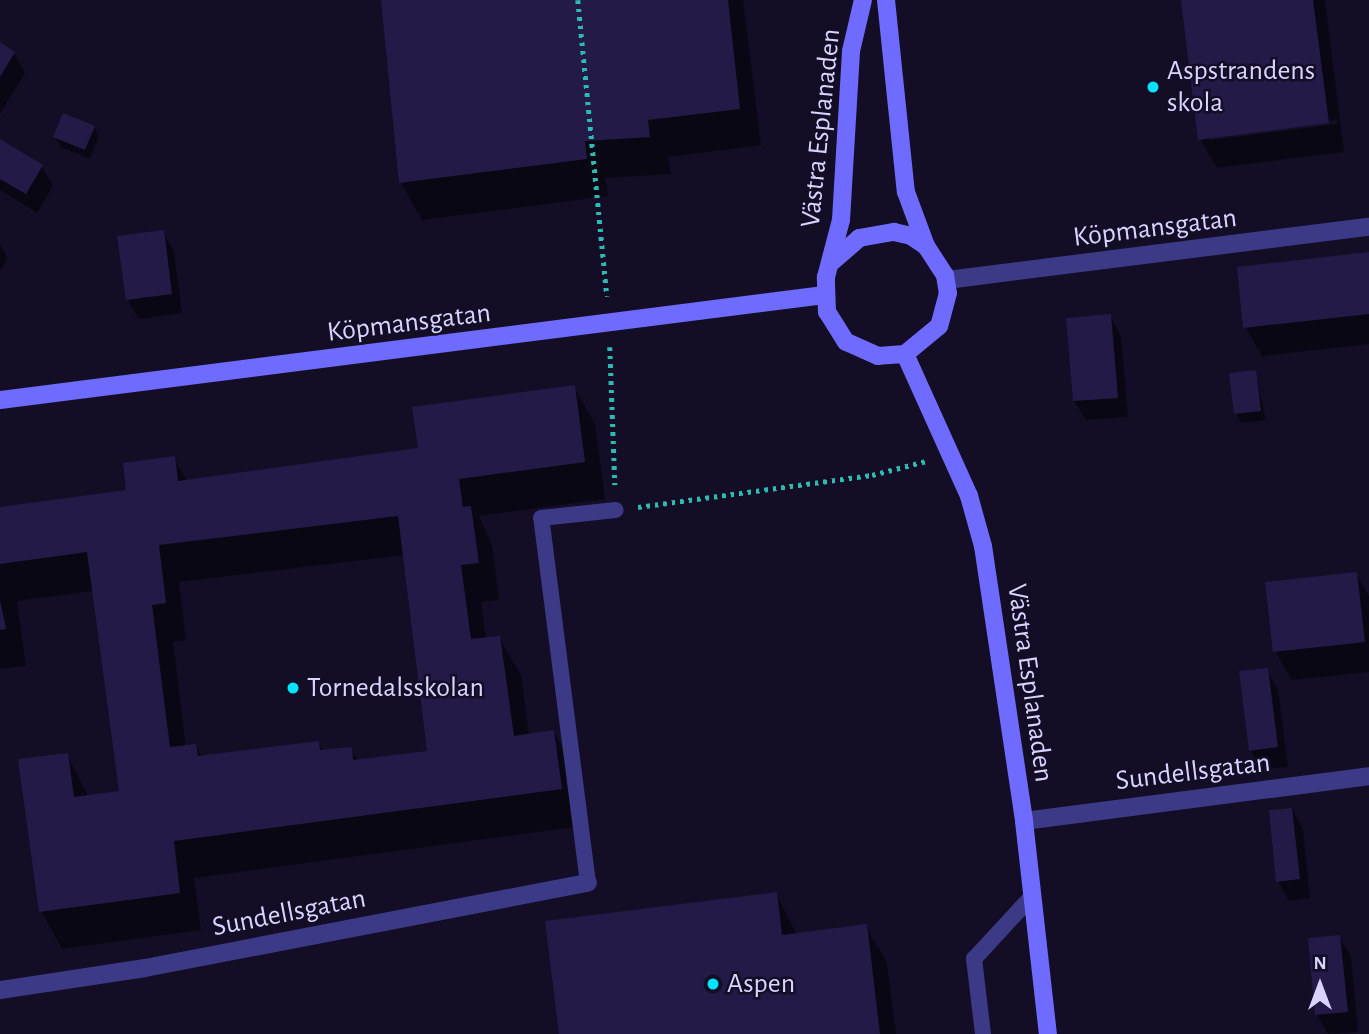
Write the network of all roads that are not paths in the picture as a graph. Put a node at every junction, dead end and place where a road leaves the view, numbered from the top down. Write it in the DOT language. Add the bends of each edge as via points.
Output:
graph roads {
  1 [pos="863,0"];
  2 [pos="886,0"];
  3 [pos="1369,227"];
  4 [pos="926,246"];
  5 [pos="833,261"];
  6 [pos="947,280"];
  7 [pos="824,295"];
  8 [pos="905,354"];
  9 [pos="0,400"];
  10 [pos="616,510"];
  11 [pos="1369,776"];
  12 [pos="1024,821"];
  13 [pos="588,883"];
  14 [pos="1033,895"];
  15 [pos="0,989"];
  16 [pos="983,1034"];
  17 [pos="1048,1034"];
  1 -- 5 [label="street, Västra Esplanaden" via="851,51 841,220"];
  2 -- 4 [label="street" via="906,192"];
  3 -- 6 [label="street, Köpmansgatan"];
  4 -- 5 [label="street, Västra Esplanaden" via="902,234 876,232 852,243"];
  4 -- 6 [label="street"];
  5 -- 7 [label="street, Västra Esplanaden"];
  6 -- 8 [label="street" via="946,310 939,326"];
  7 -- 8 [label="street" via="827,312 846,342 878,356"];
  7 -- 9 [label="street, Köpmansgatan"];
  8 -- 12 [label="street, Västra Esplanaden" via="951,455 983,546"];
  10 -- 13 [label="lane" via="541,518"];
  11 -- 12 [label="street, Sundellsgatan"];
  12 -- 14 [label="street, Västra Esplanaden"];
  13 -- 15 [label="street, Sundellsgatan" via="145,968"];
  14 -- 16 [label="lane" via="974,959"];
  14 -- 17 [label="street, Västra Esplanaden"];
}
